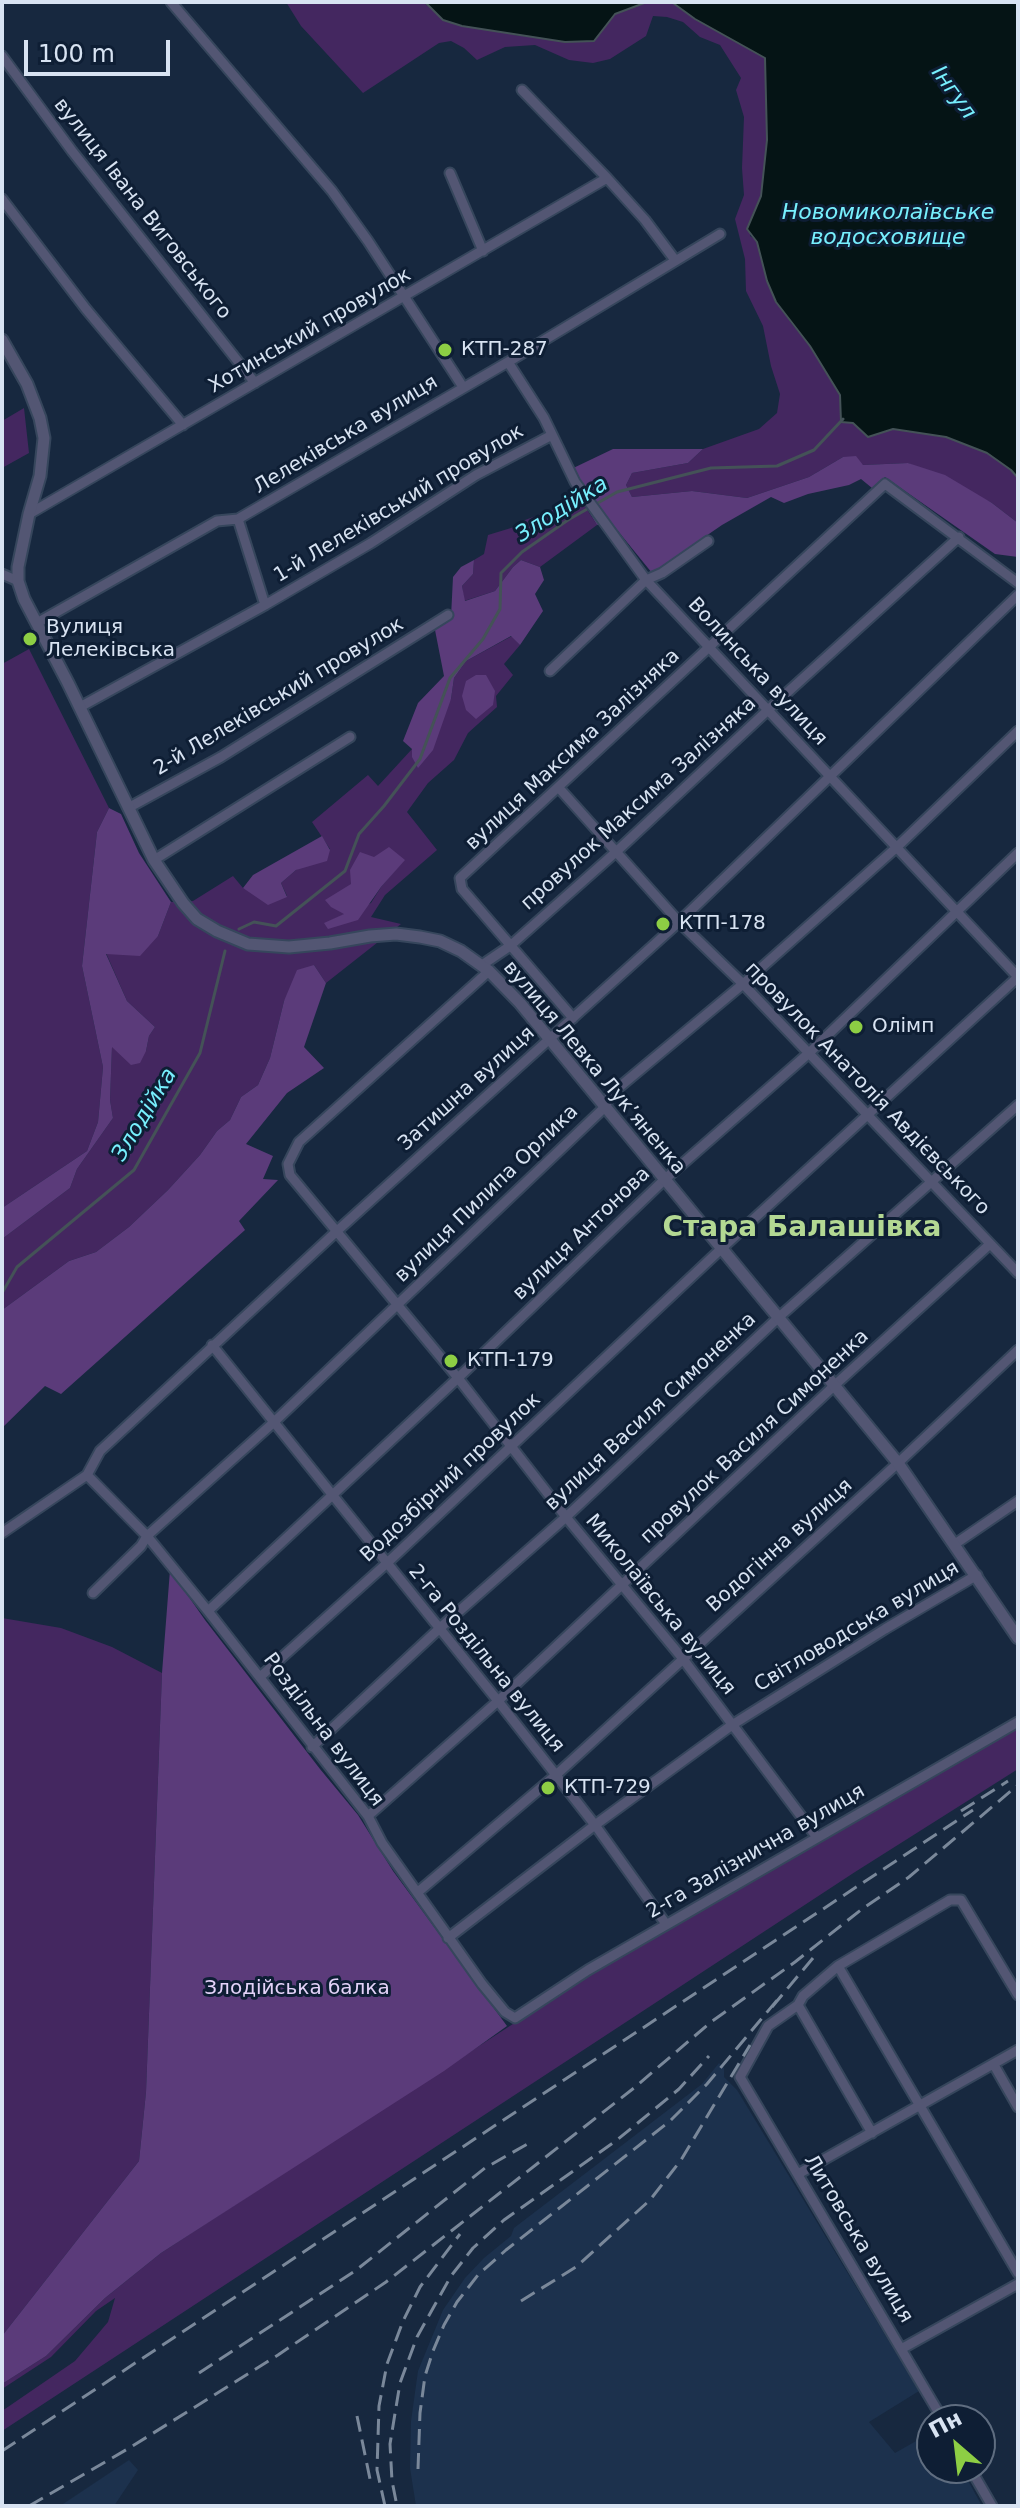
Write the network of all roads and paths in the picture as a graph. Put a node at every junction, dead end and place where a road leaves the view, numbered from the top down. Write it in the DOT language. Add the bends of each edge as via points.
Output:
graph roads {
  1 [pos="171,2"];
  2 [pos="2,56"];
  3 [pos="522,90"];
  4 [pos="450,173"];
  5 [pos="607,178"];
  6 [pos="2,199"];
  7 [pos="720,234"];
  8 [pos="483,251"];
  9 [pos="675,260"];
  10 [pos="404,298"];
  11 [pos="2,340"];
  12 [pos="508,362"];
  13 [pos="255,383"];
  14 [pos="463,387"];
  15 [pos="183,425"];
  16 [pos="552,435"];
  17 [pos="29,514"];
  18 [pos="238,519"];
  19 [pos="959,537"];
  20 [pos="708,541"];
  21 [pos="2,574"];
  22 [pos="646,580"];
  23 [pos="18,581"];
  24 [pos="1018,583"];
  25 [pos="1018,595"];
  26 [pos="265,605"];
  27 [pos="448,615"];
  28 [pos="37,623"];
  29 [pos="710,648"];
  30 [pos="550,671"];
  31 [pos="80,707"];
  32 [pos="768,710"];
  33 [pos="1018,731"];
  34 [pos="350,737"];
  35 [pos="830,775"];
  36 [pos="559,788"];
  37 [pos="128,808"];
  38 [pos="897,847"];
  39 [pos="617,851"];
  40 [pos="1018,853"];
  41 [pos="154,860"];
  42 [pos="955,912"];
  43 [pos="679,922"];
  44 [pos="510,946"];
  45 [pos="486,968"];
  46 [pos="1018,977"];
  47 [pos="743,984"];
  48 [pos="573,1018"];
  49 [pos="549,1039"];
  50 [pos="809,1053"];
  51 [pos="1018,1105"];
  52 [pos="605,1107"];
  53 [pos="868,1115"];
  54 [pos="290,1175"];
  55 [pos="664,1180"];
  56 [pos="931,1182"];
  57 [pos="337,1231"];
  58 [pos="990,1244"];
  59 [pos="721,1249"];
  60 [pos="1018,1273"];
  61 [pos="397,1304"];
  62 [pos="779,1317"];
  63 [pos="212,1345"];
  64 [pos="1018,1350"];
  65 [pos="458,1378"];
  66 [pos="836,1384"];
  67 [pos="273,1423"];
  68 [pos="511,1445"];
  69 [pos="898,1463"];
  70 [pos="87,1475"];
  71 [pos="331,1494"];
  72 [pos="1018,1501"];
  73 [pos="566,1517"];
  74 [pos="2,1533"];
  75 [pos="147,1536"];
  76 [pos="955,1544"];
  77 [pos="386,1564"];
  78 [pos="977,1575"];
  79 [pos="622,1585"];
  80 [pos="93,1593"];
  81 [pos="208,1611"];
  82 [pos="440,1628"];
  83 [pos="1018,1638"];
  84 [pos="683,1659"];
  85 [pos="260,1677"];
  86 [pos="498,1701"];
  87 [pos="1018,1722"];
  88 [pos="732,1725"];
  89 [pos="312,1747"];
  90 [pos="556,1775"];
  91 [pos="368,1816"];
  92 [pos="595,1825"];
  93 [pos="816,1836"];
  94 [pos="418,1892"];
  95 [pos="666,1924"];
  96 [pos="448,1938"];
  97 [pos="838,1966"];
  98 [pos="1018,1995"];
  99 [pos="798,2005"];
  100 [pos="515,2018"];
  101 [pos="1018,2050"];
  102 [pos="994,2065"];
  103 [pos="921,2107"];
  104 [pos="1018,2107"];
  105 [pos="872,2133"];
  106 [pos="798,2174"];
  107 [pos="1018,2273"];
  108 [pos="1018,2284"];
  109 [pos="903,2348"];
  110 [pos="934,2404"];
  111 [pos="979,2484"];
  112 [pos="992,2506"];
  1 -- 10 [label="street" via="332,191"];
  2 -- 13 [label="street, вулиця Івана Виговського"];
  3 -- 5 [label="street"];
  4 -- 8 [label="street"];
  5 -- 8 [label="street, Хотинський провулок"];
  5 -- 9 [label="street"];
  6 -- 15 [label="street"];
  7 -- 9 [label="street, Лелеківська вулиця"];
  8 -- 10 [label="street, Хотинський провулок"];
  9 -- 12 [label="street, Лелеківська вулиця"];
  10 -- 13 [label="street, Хотинський провулок"];
  10 -- 14 [label="street"];
  11 -- 17 [label="street" via="27,384 44,438"];
  12 -- 14 [label="street, Лелеківська вулиця"];
  12 -- 16 [label="street, Волинська вулиця"];
  13 -- 15 [label="street, Хотинський провулок"];
  14 -- 18 [label="street, Лелеківська вулиця"];
  15 -- 17 [label="street, Хотинський провулок"];
  16 -- 22 [label="street, Волинська вулиця" via="575,482"];
  16 -- 26 [label="street, 1-й Лелеківський провулок" via="476,475"];
  17 -- 23 [label="street"];
  18 -- 26 [label="street"];
  18 -- 28 [label="street, Лелеківська вулиця" via="217,521"];
  19 -- 24 [label="street"];
  19 -- 29 [label="street, вулиця Максима Залізняка" via="885,484"];
  19 -- 32 [label="street, провулок Максима Залізняка"];
  20 -- 22 [label="street"];
  21 -- 23 [label="street"];
  22 -- 29 [label="street, Волинська вулиця"];
  22 -- 30 [label="street"];
  23 -- 28 [label="street, вулиця Левка Лукʼяненка"];
  25 -- 35 [label="street, Затишна вулиця"];
  26 -- 31 [label="street"];
  27 -- 37 [label="street, 2-й Лелеківський провулок" via="221,757"];
  28 -- 31 [label="street, вулиця Левка Лукʼяненка"];
  29 -- 32 [label="street, Волинська вулиця"];
  29 -- 36 [label="street, вулиця Максима Залізняка"];
  31 -- 37 [label="street, вулиця Левка Лукʼяненка"];
  32 -- 35 [label="street, Волинська вулиця"];
  32 -- 39 [label="street, провулок Максима Залізняка"];
  33 -- 38 [label="street, вулиця Пилипа Орлика"];
  34 -- 41 [label="street"];
  35 -- 38 [label="street, Волинська вулиця"];
  35 -- 43 [label="street, Затишна вулиця"];
  36 -- 39 [label="street, провулок Анатолія Авдієвського"];
  36 -- 44 [label="street, вулиця Максима Залізняка" via="460,878 462,889"];
  37 -- 41 [label="street, вулиця Левка Лукʼяненка"];
  38 -- 42 [label="street, Волинська вулиця"];
  38 -- 47 [label="street, вулиця Пилипа Орлика"];
  39 -- 43 [label="street, провулок Анатолія Авдієвського"];
  39 -- 44 [label="street, провулок Максима Залізняка"];
  40 -- 42 [label="street, вулиця Антонова"];
  41 -- 45 [label="street, вулиця Левка Лукʼяненка" via="197,919 248,944 289,947 396,934 440,941"];
  42 -- 46 [label="street, Волинська вулиця"];
  42 -- 50 [label="street, вулиця Антонова"];
  43 -- 47 [label="street, провулок Анатолія Авдієвського"];
  43 -- 48 [label="street, Затишна вулиця"];
  44 -- 45 [label="street, провулок Максима Залізняка"];
  44 -- 48 [label="street"];
  45 -- 49 [label="street, вулиця Левка Лукʼяненка"];
  45 -- 54 [label="street, провулок Максима Залізняка" via="299,1142 288,1164"];
  46 -- 53 [label="street, Водозбірний провулок"];
  47 -- 50 [label="street, провулок Анатолія Авдієвського"];
  47 -- 52 [label="street, вулиця Пилипа Орлика" via="611,1094"];
  48 -- 49 [label="street, Затишна вулиця"];
  49 -- 52 [label="street, вулиця Левка Лукʼяненка"];
  49 -- 57 [label="street, Затишна вулиця"];
  50 -- 53 [label="street, провулок Анатолія Авдієвського"];
  50 -- 55 [label="street, вулиця Антонова"];
  51 -- 56 [label="street, вулиця Василя Симоненка"];
  52 -- 55 [label="street, вулиця Левка Лукʼяненка"];
  52 -- 61 [label="street, вулиця Пилипа Орлика"];
  53 -- 56 [label="street, провулок Анатолія Авдієвського"];
  53 -- 59 [label="street, Водозбірний провулок"];
  54 -- 57 [label="street, Миколаївська вулиця"];
  55 -- 59 [label="street, вулиця Левка Лукʼяненка"];
  55 -- 65 [label="street, вулиця Антонова"];
  56 -- 58 [label="street, провулок Анатолія Авдієвського"];
  56 -- 62 [label="street, вулиця Василя Симоненка"];
  57 -- 61 [label="street, Миколаївська вулиця"];
  57 -- 63 [label="street, Затишна вулиця"];
  58 -- 60 [label="street, провулок Анатолія Авдієвського"];
  58 -- 66 [label="street, провулок Василя Симоненка"];
  59 -- 62 [label="street, вулиця Левка Лукʼяненка"];
  59 -- 68 [label="street, Водозбірний провулок"];
  61 -- 65 [label="street, Миколаївська вулиця"];
  61 -- 67 [label="street, вулиця Пилипа Орлика"];
  62 -- 66 [label="street, вулиця Левка Лукʼяненка"];
  62 -- 73 [label="street, вулиця Василя Симоненка"];
  63 -- 67 [label="street, 2-га Роздільна вулиця"];
  63 -- 70 [label="street, Затишна вулиця" via="100,1451"];
  64 -- 69 [label="street, Водогінна вулиця"];
  65 -- 68 [label="street, Миколаївська вулиця"];
  65 -- 71 [label="street, вулиця Антонова"];
  66 -- 69 [label="street, вулиця Левка Лукʼяненка"];
  66 -- 79 [label="street, провулок Василя Симоненка"];
  67 -- 71 [label="street, 2-га Роздільна вулиця"];
  67 -- 75 [label="street, вулиця Пилипа Орлика"];
  68 -- 73 [label="street, Миколаївська вулиця"];
  68 -- 77 [label="street, Водозбірний провулок"];
  69 -- 76 [label="street, вулиця Левка Лукʼяненка"];
  69 -- 84 [label="street, Водогінна вулиця"];
  70 -- 74 [label="street, Затишна вулиця"];
  70 -- 75 [label="street, Роздільна вулиця"];
  71 -- 77 [label="street, 2-га Роздільна вулиця"];
  71 -- 81 [label="street, вулиця Антонова"];
  72 -- 76 [label="street"];
  73 -- 79 [label="street, Миколаївська вулиця"];
  73 -- 82 [label="street, вулиця Василя Симоненка"];
  75 -- 80 [label="street, вулиця Пилипа Орлика"];
  75 -- 81 [label="street, Роздільна вулиця"];
  76 -- 78 [label="street, вулиця Левка Лукʼяненка"];
  77 -- 82 [label="street, 2-га Роздільна вулиця"];
  77 -- 85 [label="street, Водозбірний провулок"];
  78 -- 83 [label="street, вулиця Левка Лукʼяненка"];
  78 -- 88 [label="street, Світловодська вулиця"];
  79 -- 84 [label="street, Миколаївська вулиця"];
  79 -- 86 [label="street, провулок Василя Симоненка"];
  81 -- 85 [label="street, Роздільна вулиця"];
  82 -- 86 [label="street, 2-га Роздільна вулиця"];
  82 -- 89 [label="street, вулиця Василя Симоненка"];
  84 -- 88 [label="street, Миколаївська вулиця"];
  84 -- 90 [label="street, Водогінна вулиця"];
  85 -- 89 [label="street, Роздільна вулиця"];
  86 -- 90 [label="street, 2-га Роздільна вулиця"];
  86 -- 91 [label="street, провулок Василя Симоненка"];
  87 -- 93 [label="street, 2-га Залізнична вулиця"];
  88 -- 92 [label="street, Світловодська вулиця"];
  88 -- 93 [label="street, Миколаївська вулиця"];
  89 -- 91 [label="street, Роздільна вулиця"];
  90 -- 92 [label="street, 2-га Роздільна вулиця"];
  90 -- 94 [label="street, Водогінна вулиця"];
  91 -- 94 [label="street, Роздільна вулиця"];
  92 -- 95 [label="street, 2-га Роздільна вулиця"];
  92 -- 96 [label="street, Світловодська вулиця"];
  93 -- 95 [label="street, 2-га Залізнична вулиця"];
  94 -- 96 [label="street, Роздільна вулиця"];
  95 -- 100 [label="street, 2-га Залізнична вулиця"];
  96 -- 100 [label="street, Роздільна вулиця"];
  97 -- 98 [label="street" via="950,1900 961,1900"];
  97 -- 99 [label="street"];
  97 -- 103 [label="street"];
  99 -- 105 [label="street"];
  99 -- 106 [label="street, Литовська вулиця" via="768,2026 740,2077"];
  101 -- 102 [label="street"];
  102 -- 103 [label="street"];
  102 -- 104 [label="street"];
  103 -- 105 [label="street"];
  103 -- 107 [label="street"];
  105 -- 106 [label="street"];
  106 -- 109 [label="street, Литовська вулиця"];
  108 -- 109 [label="street"];
  109 -- 110 [label="street, Литовська вулиця"];
  111 -- 112 [label="street"];
}
